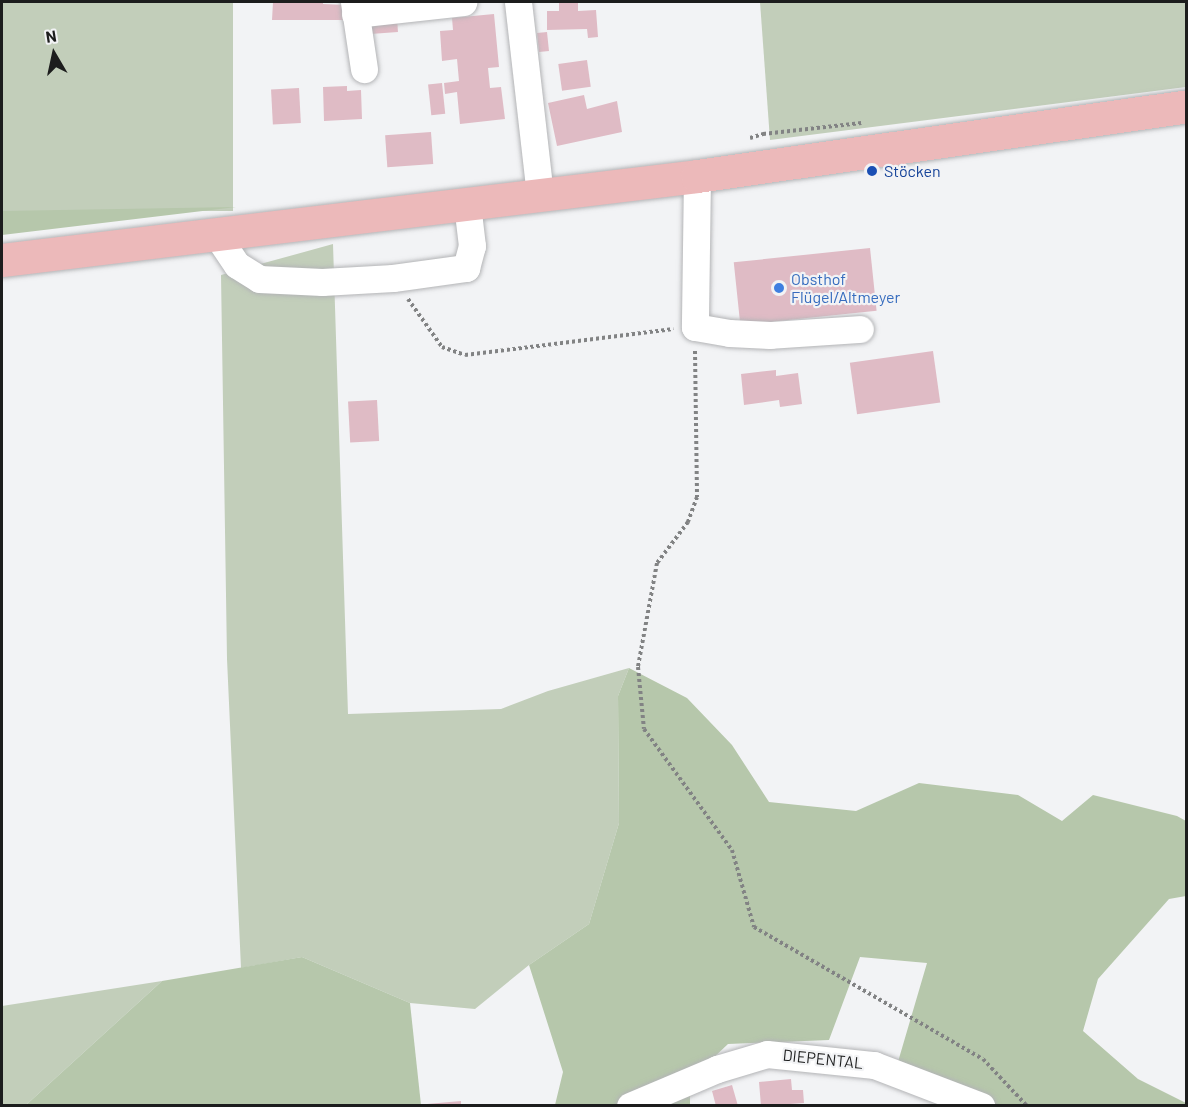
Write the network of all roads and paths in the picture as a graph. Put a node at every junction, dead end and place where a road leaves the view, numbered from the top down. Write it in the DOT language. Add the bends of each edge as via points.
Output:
graph roads {
  1 [pos="462,2"];
  2 [pos="518,2"];
  3 [pos="354,8"];
  4 [pos="364,69"];
  5 [pos="1186,106"];
  6 [pos="697,176"];
  7 [pos="540,195"];
  8 [pos="467,204"];
  9 [pos="216,234"];
  10 [pos="2,261"];
  11 [pos="393,278"];
  12 [pos="695,327"];
  13 [pos="860,329"];
  14 [pos="630,1106"];
  15 [pos="981,1106"];
  16 [pos="1027,1106"];
  1 -- 3 [label="street"];
  2 -- 7 [label="street"];
  3 -- 4 [label="street"];
  5 -- 6 [label="main road"];
  6 -- 7 [label="main road"];
  6 -- 12 [label="street"];
  7 -- 8 [label="main road"];
  8 -- 9 [label="main road"];
  8 -- 11 [label="street" via="471,246 466,268"];
  9 -- 10 [label="main road"];
  9 -- 11 [label="street" via="237,265 259,279 322,282"];
  11 -- 12 [label="path" via="441,346 465,355"];
  12 -- 13 [label="street" via="770,335"];
  12 -- 16 [label="path" via="697,497 688,522 657,563 638,667 644,729 732,850 754,927 983,1059"];
  14 -- 15 [label="street, DIEPENTAL" via="717,1069 767,1054 874,1065"];
}
